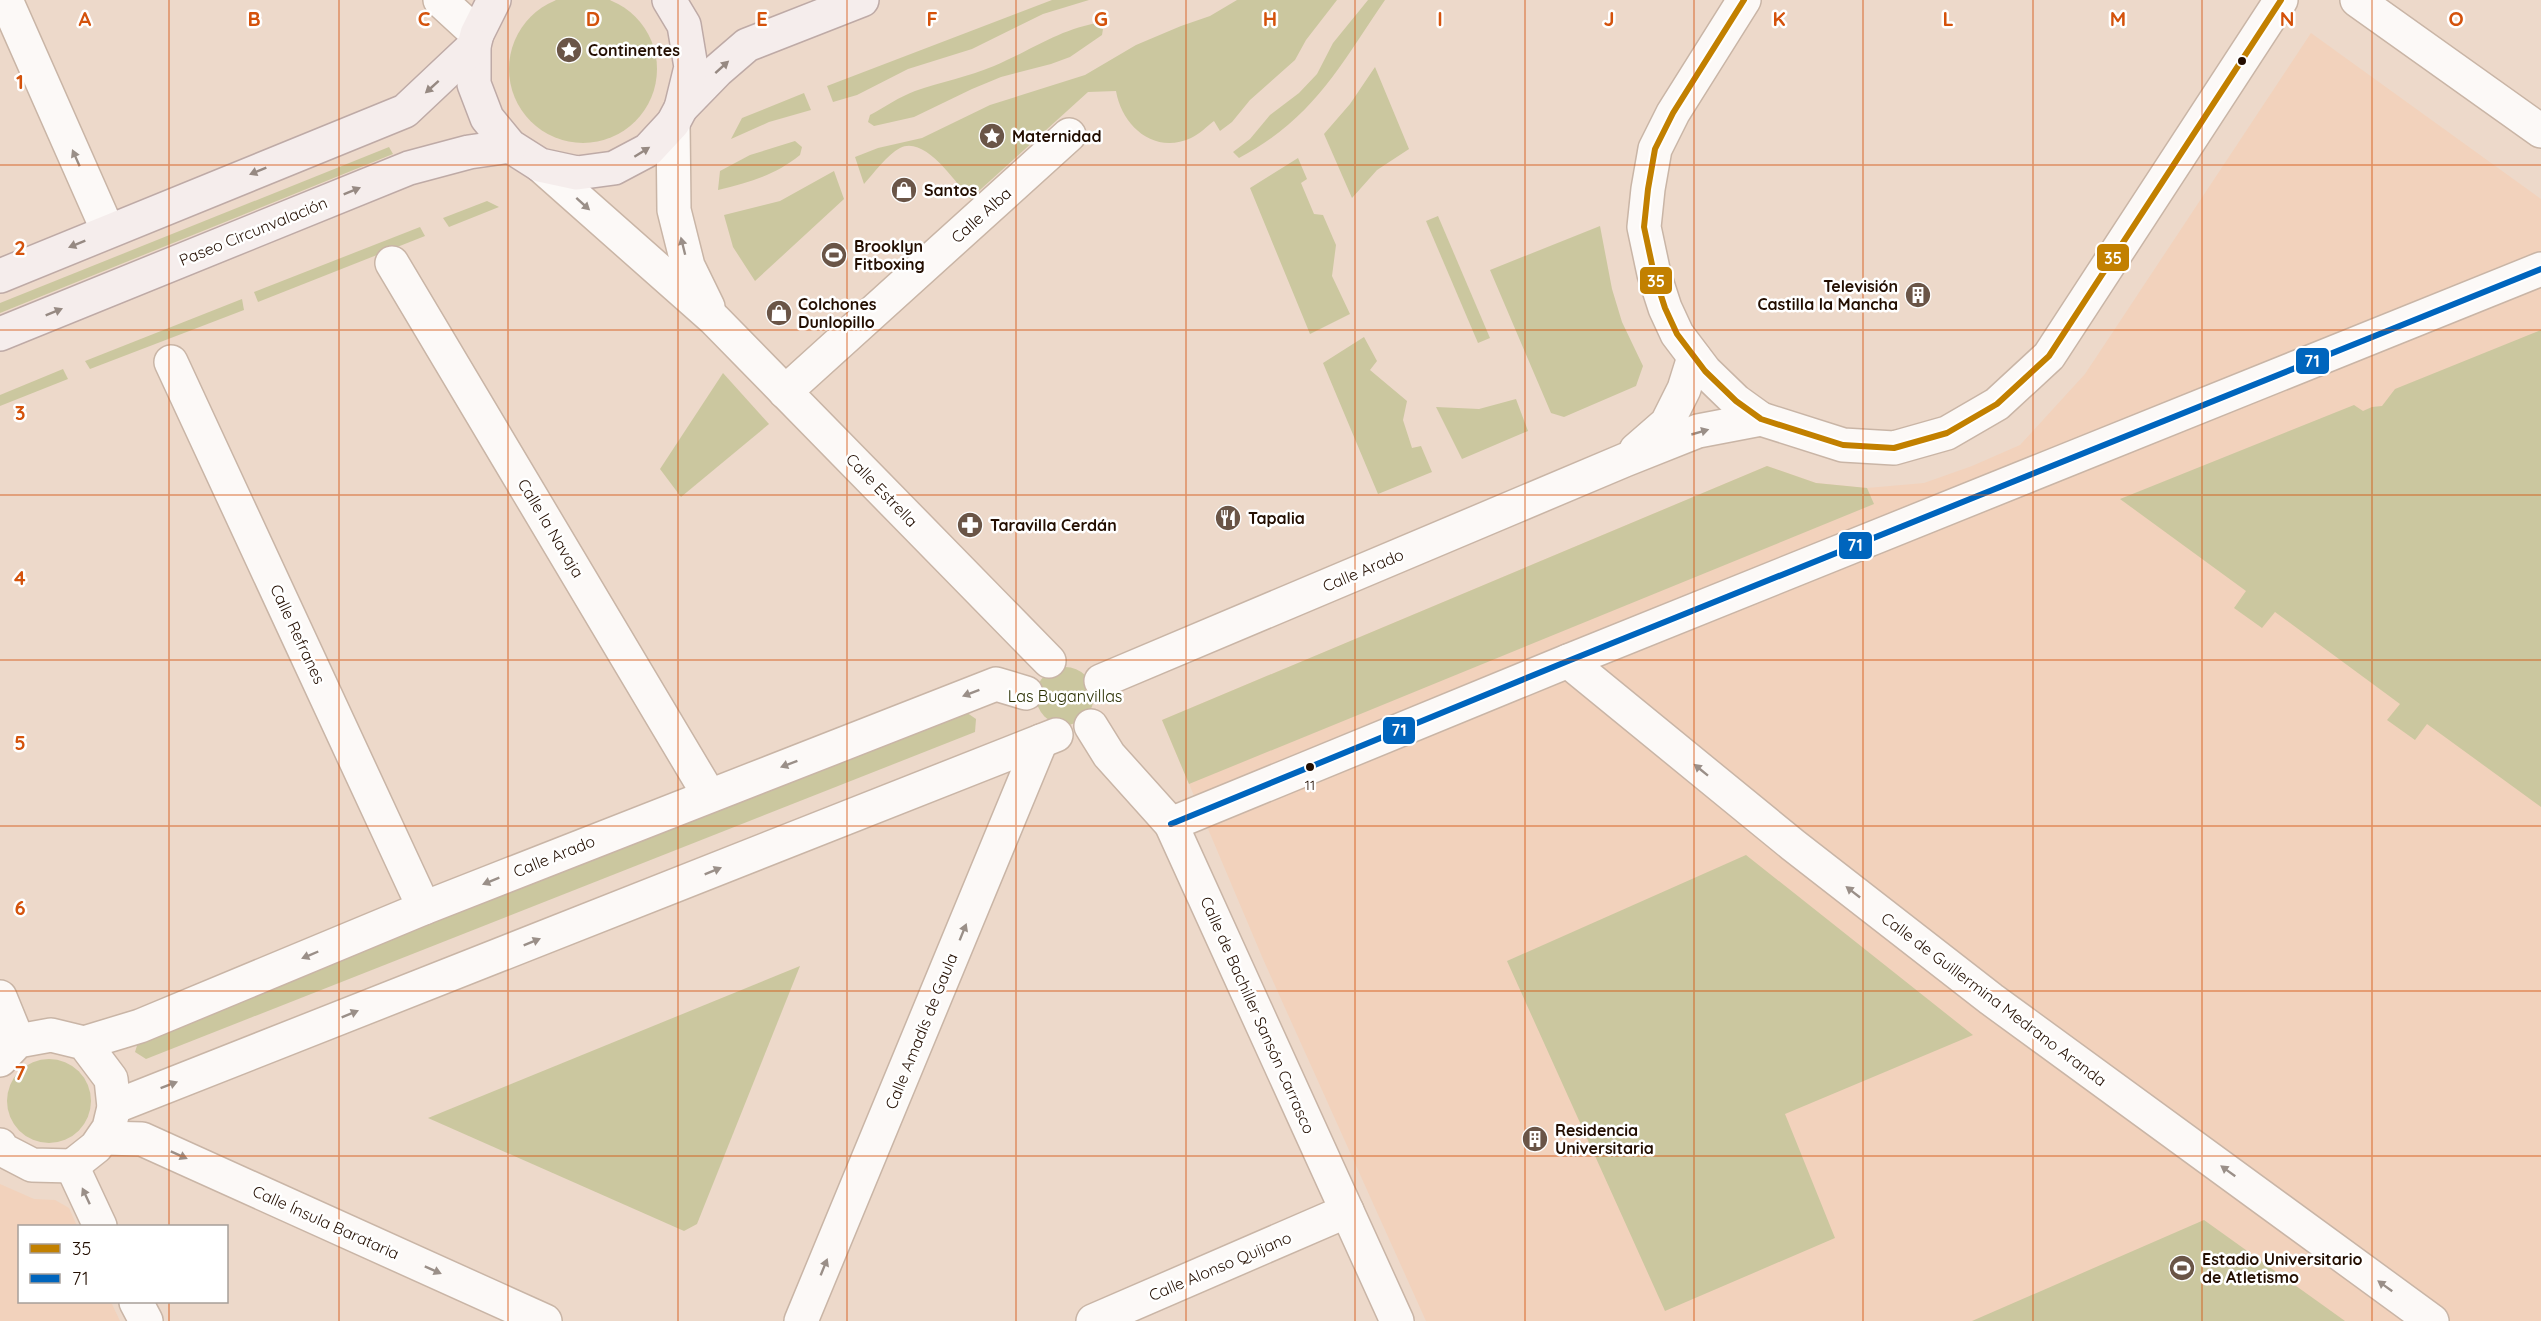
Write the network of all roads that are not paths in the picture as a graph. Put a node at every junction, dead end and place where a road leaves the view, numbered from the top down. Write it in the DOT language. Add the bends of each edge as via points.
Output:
graph roads {
  1 [pos="441,0"];
  2 [pos="494,0"];
  3 [pos="669,0"];
  4 [pos="862,0"];
  5 [pos="1744,0"];
  6 [pos="2281,0"];
  7 [pos="2356,0"];
  8 [pos="6,9"];
  9 [pos="476,40"];
  10 [pos="677,116"];
  11 [pos="2541,131"];
  12 [pos="1069,135"];
  13 [pos="510,147"];
  14 [pos="540,165"];
  15 [pos="108,231"];
  16 [pos="392,262"];
  17 [pos="2541,269"];
  18 [pos="0,276"];
  19 [pos="714,319"];
  20 [pos="0,334"];
  21 [pos="1694,357"];
  22 [pos="171,362"];
  23 [pos="785,392"];
  24 [pos="1761,419"];
  25 [pos="1625,460"];
  26 [pos="1049,661"];
  27 [pos="1568,661"];
  28 [pos="1101,681"];
  29 [pos="1026,693"];
  30 [pos="1091,726"];
  31 [pos="1049,738"];
  32 [pos="709,795"];
  33 [pos="1171,824"];
  34 [pos="424,908"];
  35 [pos="0,997"];
  36 [pos="84,1043"];
  37 [pos="9,1050"];
  38 [pos="114,1107"];
  39 [pos="103,1138"];
  40 [pos="1,1149"];
  41 [pos="72,1166"];
  42 [pos="1347,1211"];
  43 [pos="99,1225"];
  44 [pos="137,1303"];
  45 [pos="146,1321"];
  46 [pos="545,1321"];
  47 [pos="801,1321"];
  48 [pos="1093,1321"];
  49 [pos="1397,1321"];
  50 [pos="2432,1321"];
  1 -- 9 [label="street"];
  2 -- 9 [label="main road"];
  3 -- 10 [label="main road" via="684,25 691,67"];
  10 -- 4 [label="main road, one-way" via="718,70 747,45"];
  5 -- 21 [label="street" via="1672,113 1655,149 1648,189 1644,227 1654,274 1677,334"];
  6 -- 24 [label="street" via="2049,356 1997,404 1947,433 1893,448 1843,446"];
  7 -- 11 [label="street"];
  15 -- 8 [label="street, one-way"];
  9 -- 13 [label="main road" via="474,84 487,118"];
  9 -- 15 [label="main road, one-way" via="405,111"];
  14 -- 10 [label="main road, one-way" via="577,173 614,168 648,150"];
  19 -- 10 [label="street, Calle Estrella, one-way" via="688,266 674,210"];
  12 -- 23 [label="street, Calle Alba"];
  13 -- 14 [label="main road"];
  20 -- 13 [label="main road, Paseo Circunvalación, one-way" via="409,168 468,152"];
  14 -- 19 [label="street, Calle Estrella, one-way"];
  15 -- 18 [label="main road, one-way"];
  16 -- 32 [label="street, Calle la Navaja"];
  17 -- 27 [label="street"];
  19 -- 23 [label="street, Calle Estrella"];
  21 -- 24 [label="street" via="1728,394"];
  21 -- 25 [label="street, Calle Arado" via="1684,389 1666,423"];
  22 -- 34 [label="street, Calle Refranes"];
  23 -- 26 [label="street, Calle Estrella"];
  25 -- 24 [label="street, Calle Arado, one-way" via="1698,431"];
  25 -- 28 [label="street, Calle Arado"];
  26 -- 28 [label="street" via="1074,658 1087,664"];
  26 -- 29 [label="street" via="1029,682"];
  27 -- 33 [label="street"];
  50 -- 27 [label="street, Calle de Guillermina Medrano Aranda, one-way" via="1991,999 1793,845"];
  28 -- 30 [label="street" via="1104,704"];
  29 -- 31 [label="street" via="1033,719"];
  29 -- 32 [label="street, Calle Arado, one-way" via="996,684"];
  30 -- 31 [label="street" via="1070,736"];
  30 -- 33 [label="street, Calle de Bachiller Sansón Carrasco" via="1109,755"];
  38 -- 31 [label="street, one-way"];
  47 -- 31 [label="street, Calle Amadís de Gaula, one-way"];
  32 -- 34 [label="street, Calle Arado, one-way"];
  33 -- 42 [label="street, Calle de Bachiller Sansón Carrasco"];
  34 -- 36 [label="street, Calle Arado, one-way" via="140,1026"];
  35 -- 37 [label="street"];
  36 -- 37 [label="street" via="51,1035"];
  36 -- 38 [label="street" via="111,1079"];
  38 -- 39 [label="street"];
  39 -- 41 [label="street"];
  39 -- 46 [label="street, Calle Ínsula Barataria, one-way" via="142,1139"];
  40 -- 41 [label="street" via="32,1165"];
  43 -- 41 [label="street, one-way"];
  42 -- 48 [label="street, Calle Alonso Quijano"];
  42 -- 49 [label="street, Calle de Bachiller Sansón Carrasco"];
  44 -- 45 [label="street"];
}
